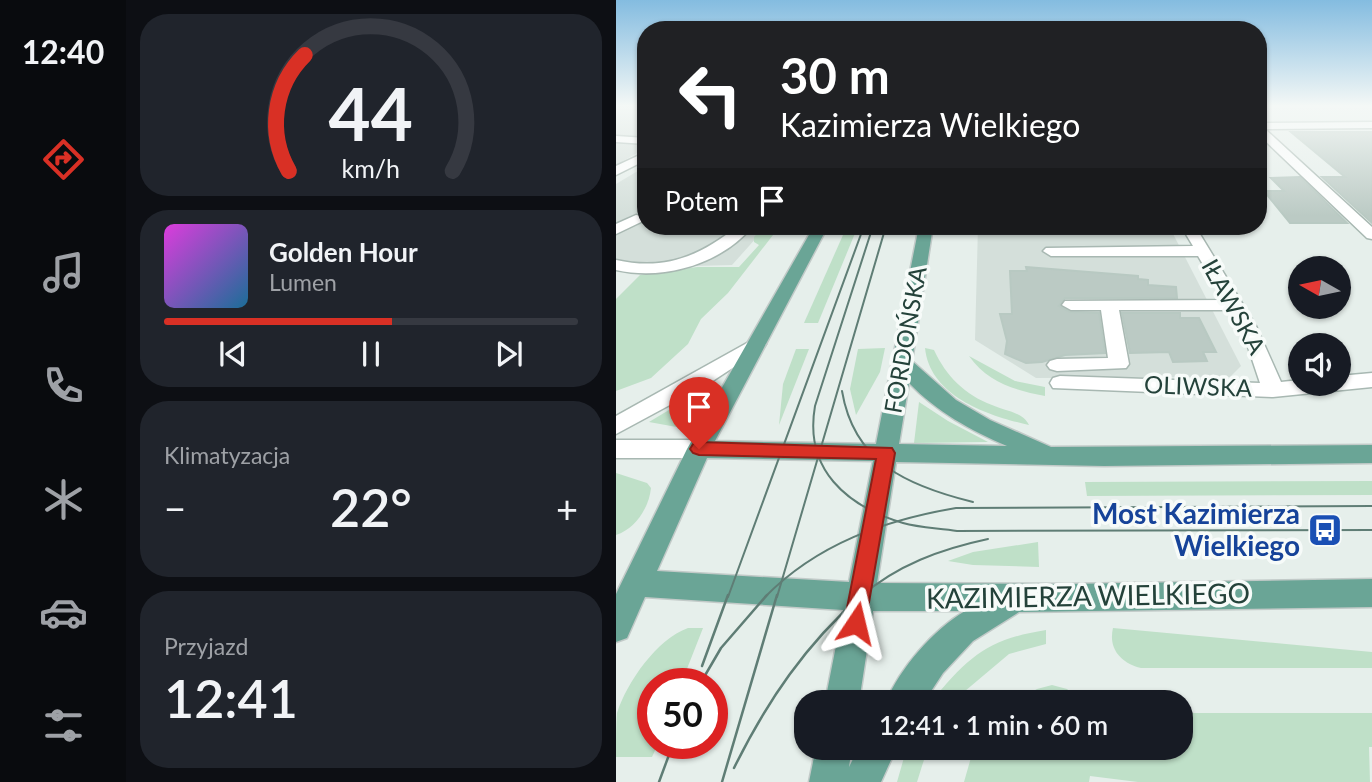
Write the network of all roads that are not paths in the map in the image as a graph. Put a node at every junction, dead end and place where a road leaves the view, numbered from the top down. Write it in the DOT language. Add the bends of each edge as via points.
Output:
graph roads {
  1 [pos="1274,142"];
  2 [pos="637,160"];
  3 [pos="616,171"];
  4 [pos="636,173"];
  5 [pos="636,219"];
  6 [pos="616,230"];
  7 [pos="734,235"];
  8 [pos="816,235"];
  9 [pos="924,235"];
  10 [pos="1193,235"];
  11 [pos="1372,235"];
  12 [pos="1051,251"];
  13 [pos="1203,251"];
  14 [pos="616,265"];
  15 [pos="1071,305"];
  16 [pos="1235,305"];
  17 [pos="1109,306"];
  18 [pos="756,344"];
  19 [pos="902,362"];
  20 [pos="1372,380"];
  21 [pos="1351,382"];
  22 [pos="1288,388"];
  23 [pos="1273,390"];
  24 [pos="616,426"];
  25 [pos="616,449"];
  26 [pos="699,449"];
  27 [pos="886,453"];
  28 [pos="1372,454"];
  29 [pos="1053,456"];
  30 [pos="626,582"];
  31 [pos="1372,593"];
  32 [pos="860,597"];
  33 [pos="1015,597"];
  34 [pos="616,627"];
  35 [pos="844,690"];
  36 [pos="912,690"];
  37 [pos="832,760"];
  38 [pos="872,760"];
  39 [pos="828,782"];
  40 [pos="861,782"];
  1 -- 11 [label="street"];
  2 -- 3 [label="street"];
  3 -- 4 [label="street"];
  5 -- 6 [label="street"];
  7 -- 14 [label="street" via="710,254 687,262 657,267"];
  8 -- 18 [label="main road"];
  9 -- 19 [label="main road, FORDOŃSKA"];
  10 -- 13 [label="street, IŁAWSKA"];
  12 -- 13 [label="street"];
  13 -- 16 [label="street, IŁAWSKA"];
  15 -- 17 [label="street"];
  16 -- 17 [label="street"];
  16 -- 23 [label="street, IŁAWSKA"];
  17 -- 23 [label="street, OLIWSKA" via="1119,364 1058,374"];
  18 -- 24 [label="street"];
  18 -- 26 [label="main road"];
  19 -- 27 [label="main road, FORDOŃSKA"];
  19 -- 29 [label="main road" via="933,396 957,413"];
  20 -- 21 [label="street, OLIWSKA"];
  22 -- 23 [label="street, OLIWSKA"];
  25 -- 26 [label="street"];
  26 -- 27 [label="main road"];
  26 -- 30 [label="main road"];
  27 -- 29 [label="main road"];
  27 -- 32 [label="main road, FORDOŃSKA"];
  28 -- 29 [label="main road"];
  30 -- 32 [label="main road, KAZIMIERZA WIELKIEGO"];
  30 -- 34 [label="main road"];
  31 -- 33 [label="main road, KAZIMIERZA WIELKIEGO"];
  32 -- 33 [label="main road, KAZIMIERZA WIELKIEGO"];
  32 -- 35 [label="main road, FORDOŃSKA"];
  33 -- 36 [label="main road" via="962,630"];
  37 -- 39 [label="main road"];
  38 -- 40 [label="main road"];
}
